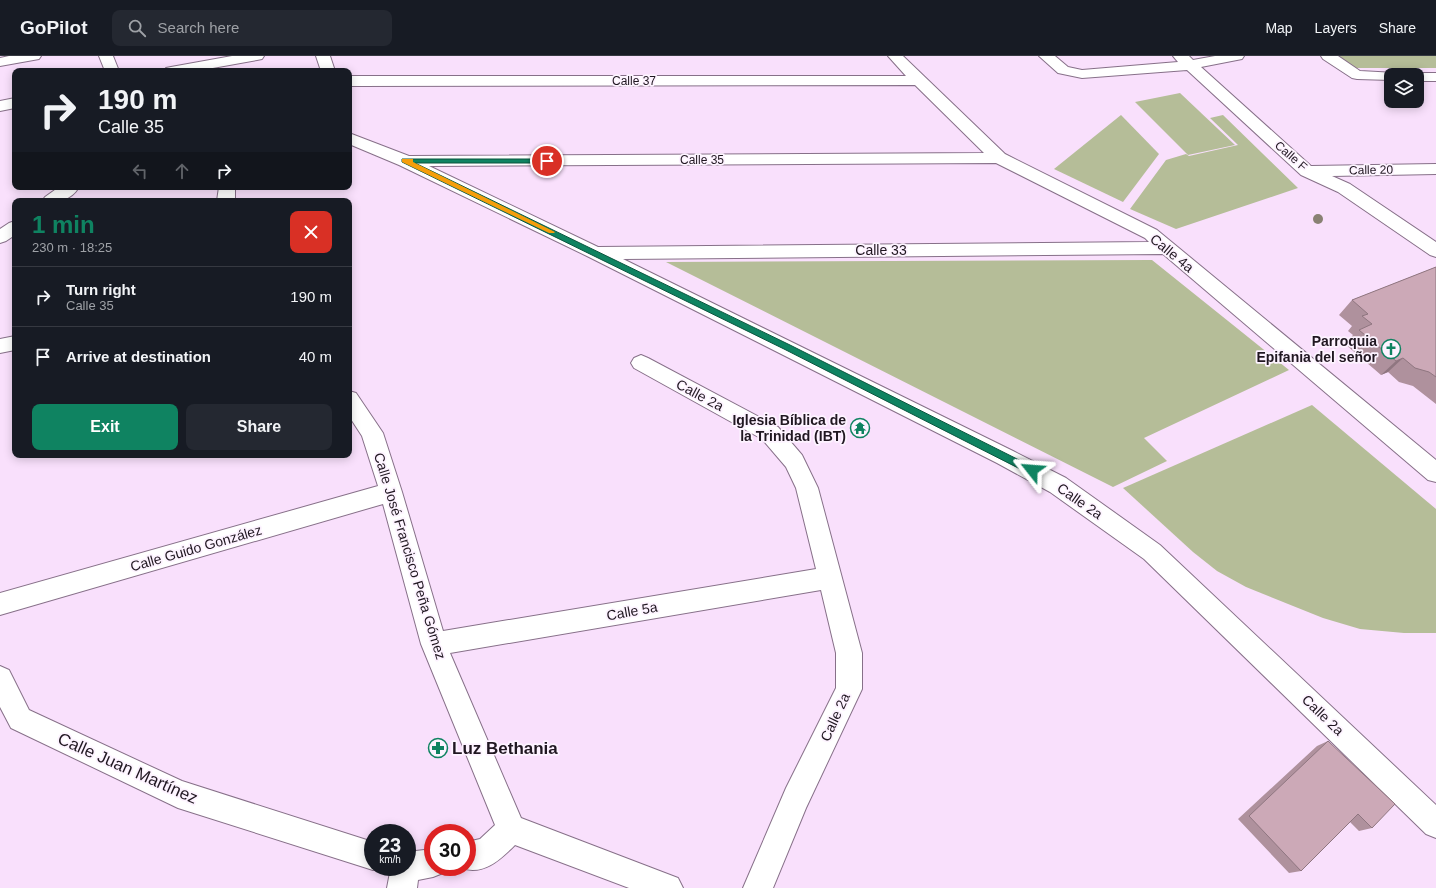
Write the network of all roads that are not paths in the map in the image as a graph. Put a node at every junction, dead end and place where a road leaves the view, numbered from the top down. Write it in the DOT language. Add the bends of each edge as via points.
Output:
graph roads {
  1 [pos="34,56"];
  2 [pos="106,56"];
  3 [pos="257,56"];
  4 [pos="323,56"];
  5 [pos="895,56"];
  6 [pos="1046,56"];
  7 [pos="1237,56"];
  8 [pos="1328,56"];
  9 [pos="1185,61"];
  10 [pos="0,62"];
  11 [pos="180,67"];
  12 [pos="111,68"];
  13 [pos="327,68"];
  14 [pos="1384,76"];
  15 [pos="1424,77"];
  16 [pos="1436,77"];
  17 [pos="919,80"];
  18 [pos="352,81"];
  19 [pos="12,104"];
  20 [pos="0,106"];
  21 [pos="352,139"];
  22 [pos="1000,158"];
  23 [pos="405,161"];
  24 [pos="1436,169"];
  25 [pos="1307,171"];
  26 [pos="67,190"];
  27 [pos="55,198"];
  28 [pos="12,229"];
  29 [pos="0,237"];
  30 [pos="1167,248"];
  31 [pos="1436,252"];
  32 [pos="595,253"];
  33 [pos="12,344"];
  34 [pos="0,346"];
  35 [pos="641,364"];
  36 [pos="352,403"];
  37 [pos="1436,473"];
  38 [pos="391,492"];
  39 [pos="829,578"];
  40 [pos="0,604"];
  41 [pos="434,644"];
  42 [pos="0,679"];
  43 [pos="1436,824"];
  44 [pos="511,829"];
  45 [pos="364,853"];
  46 [pos="476,854"];
  47 [pos="405,876"];
  48 [pos="640,883"];
  49 [pos="402,888"];
  50 [pos="668,888"];
  51 [pos="758,888"];
  1 -- 10 [label="street"];
  2 -- 12 [label="street"];
  3 -- 11 [label="street"];
  4 -- 13 [label="street"];
  5 -- 17 [label="street, Calle 4a"];
  6 -- 9 [label="street" via="1063,70 1082,74"];
  7 -- 9 [label="street"];
  8 -- 14 [label="street" via="1357,75"];
  9 -- 25 [label="street, Calle F"];
  15 -- 16 [label="street"];
  17 -- 18 [label="street, Calle 37"];
  17 -- 22 [label="street, Calle 4a"];
  19 -- 20 [label="street"];
  21 -- 23 [label="street, Calle 2a"];
  22 -- 23 [label="street, Calle 35"];
  22 -- 30 [label="street, Calle 4a" via="1151,234"];
  23 -- 32 [label="street, Calle 2a"];
  24 -- 25 [label="street, Calle 20"];
  25 -- 31 [label="street, Calle F" via="1344,188"];
  26 -- 27 [label="street"];
  28 -- 29 [label="street"];
  30 -- 32 [label="street, Calle 33"];
  30 -- 37 [label="street, Calle 4a"];
  32 -- 43 [label="street, Calle 2a" via="1058,485 1152,552"];
  33 -- 34 [label="street"];
  35 -- 39 [label="street, Calle 2a" via="770,433 794,461 807,488"];
  36 -- 38 [label="street, Calle José Francisco Peña Gómez" via="372,433"];
  38 -- 40 [label="street, Calle Guido González"];
  38 -- 41 [label="street, Calle José Francisco Peña Gómez"];
  39 -- 41 [label="street, Calle 5a"];
  39 -- 51 [label="street, Calle 2a" via="849,653 849,689 796,798"];
  41 -- 44 [label="street, Calle José Francisco Peña Gómez"];
  42 -- 45 [label="street, Calle Juan Martínez" via="20,720 178,794"];
  44 -- 46 [label="street" via="487,852"];
  44 -- 48 [label="street"];
  47 -- 49 [label="street"];
  48 -- 50 [label="street"];
}
